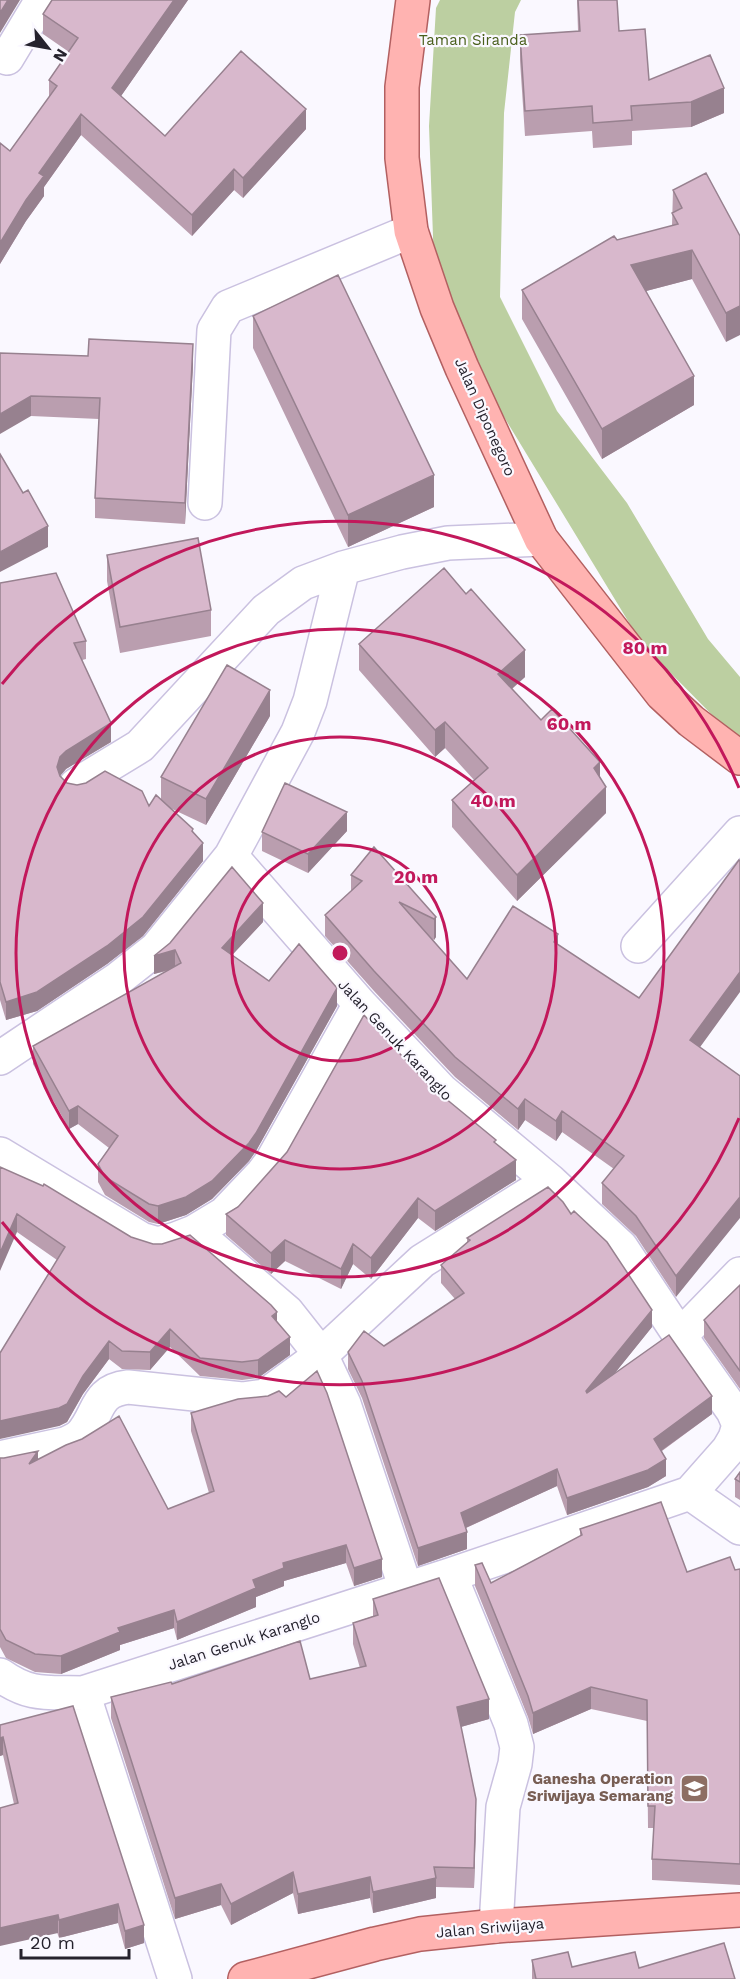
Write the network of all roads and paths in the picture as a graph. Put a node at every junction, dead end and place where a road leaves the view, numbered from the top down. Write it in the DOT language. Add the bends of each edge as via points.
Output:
graph roads {
  1 [pos="42,0"];
  2 [pos="413,0"];
  3 [pos="2,60"];
  4 [pos="411,231"];
  5 [pos="205,503"];
  6 [pos="541,539"];
  7 [pos="343,568"];
  8 [pos="740,758"];
  9 [pos="76,785"];
  10 [pos="740,833"];
  11 [pos="231,856"];
  12 [pos="638,946"];
  13 [pos="360,1004"];
  14 [pos="0,1058"];
  15 [pos="0,1154"];
  16 [pos="550,1181"];
  17 [pos="194,1232"];
  18 [pos="740,1274"];
  19 [pos="680,1336"];
  20 [pos="321,1355"];
  21 [pos="0,1458"];
  22 [pos="690,1493"];
  23 [pos="740,1528"];
  24 [pos="450,1575"];
  25 [pos="406,1589"];
  26 [pos="0,1675"];
  27 [pos="83,1693"];
  28 [pos="740,1910"];
  29 [pos="496,1926"];
  30 [pos="175,1979"];
  31 [pos="245,1979"];
  1 -- 3 [label="street"];
  2 -- 4 [label="main road, Jalan Diponegoro" via="402,87 402,158"];
  4 -- 5 [label="street" via="228,307 214,330"];
  4 -- 6 [label="main road, Jalan Diponegoro" via="462,368"];
  6 -- 7 [label="street" via="448,543"];
  6 -- 8 [label="main road, Jalan Diponegoro" via="662,694"];
  7 -- 9 [label="street" via="303,583 266,610 140,746"];
  7 -- 11 [label="street" via="310,701 298,732"];
  10 -- 12 [label="street"];
  11 -- 13 [label="street, Jalan Genuk Karanglo"];
  11 -- 14 [label="street" via="156,950"];
  13 -- 16 [label="street, Jalan Genuk Karanglo" via="441,1091"];
  13 -- 17 [label="street" via="272,1161 224,1214"];
  15 -- 17 [label="street" via="141,1239 158,1244"];
  16 -- 19 [label="street, Jalan Genuk Karanglo" via="621,1247"];
  16 -- 20 [label="street" via="422,1261"];
  17 -- 20 [label="street" via="287,1312"];
  18 -- 19 [label="street"];
  19 -- 22 [label="street, Jalan Genuk Karanglo" via="739,1425 728,1450"];
  20 -- 21 [label="street" via="265,1395 254,1398 116,1388 106,1393 74,1440"];
  20 -- 25 [label="street" via="344,1404"];
  22 -- 23 [label="street"];
  22 -- 24 [label="street, Jalan Genuk Karanglo"];
  24 -- 25 [label="street, Jalan Genuk Karanglo"];
  24 -- 29 [label="street" via="512,1724 517,1746 503,1807"];
  25 -- 27 [label="street, Jalan Genuk Karanglo"];
  26 -- 27 [label="street, Jalan Genuk Karanglo" via="25,1690"];
  27 -- 30 [label="street"];
  28 -- 29 [label="main road, Jalan Sriwijaya"];
  29 -- 31 [label="main road, Jalan Sriwijaya" via="420,1934"];
}
